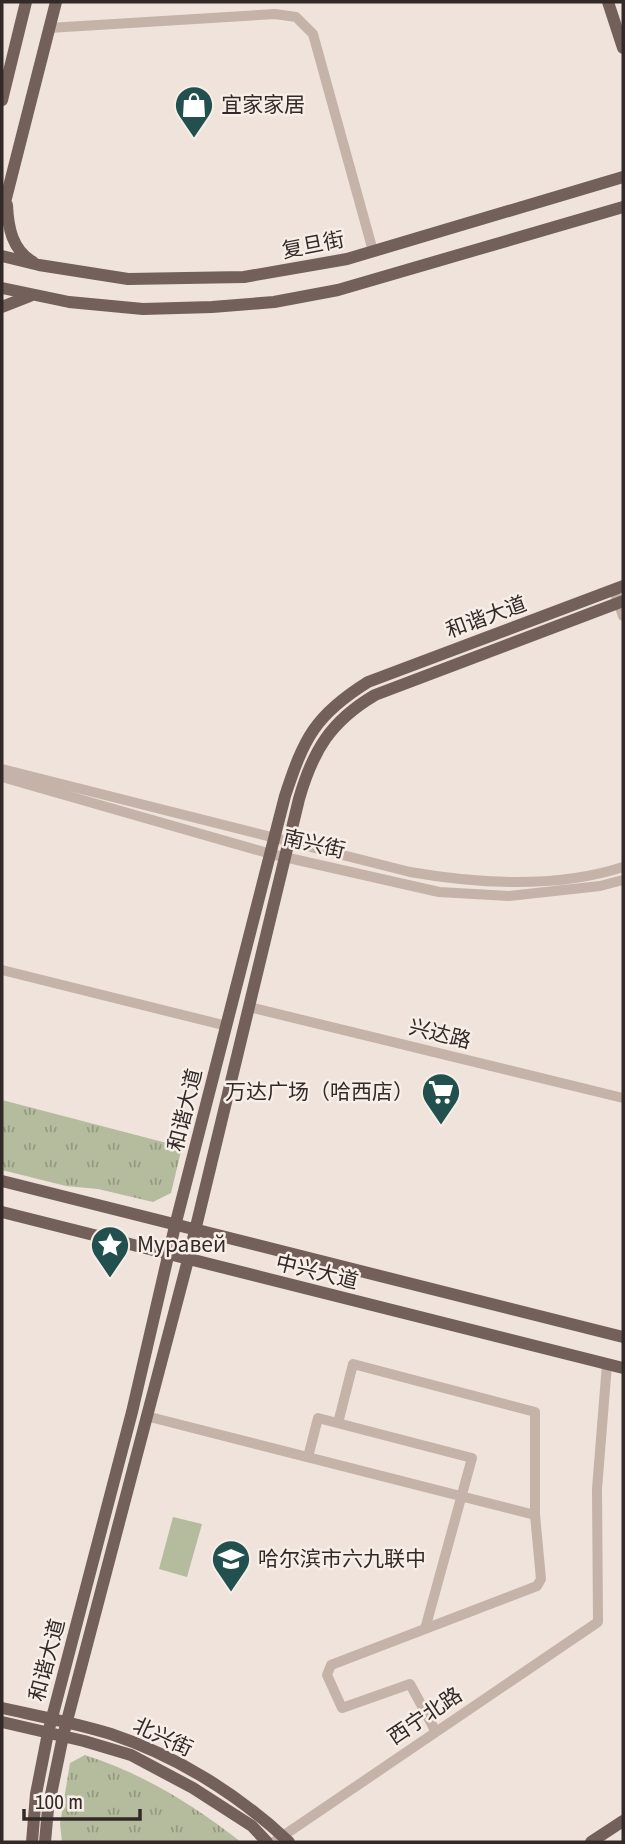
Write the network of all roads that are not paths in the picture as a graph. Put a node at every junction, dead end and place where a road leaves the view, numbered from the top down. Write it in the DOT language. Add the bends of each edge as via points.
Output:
graph roads {
  1 [pos="26,2"];
  2 [pos="56,2"];
  3 [pos="608,2"];
  4 [pos="49,28"];
  5 [pos="623,48"];
  6 [pos="2,100"];
  7 [pos="623,177"];
  8 [pos="7,193"];
  9 [pos="623,207"];
  10 [pos="2,214"];
  11 [pos="373,251"];
  12 [pos="2,256"];
  13 [pos="39,265"];
  14 [pos="2,288"];
  15 [pos="34,295"];
  16 [pos="2,307"];
  17 [pos="621,596"];
  18 [pos="2,769"];
  19 [pos="2,777"];
  20 [pos="275,838"];
  21 [pos="289,841"];
  22 [pos="271,853"];
  23 [pos="285,857"];
  24 [pos="623,867"];
  25 [pos="623,880"];
  26 [pos="2,970"];
  27 [pos="248,1007"];
  28 [pos="227,1026"];
  29 [pos="623,1098"];
  30 [pos="2,1181"];
  31 [pos="2,1212"];
  32 [pos="176,1226"];
  33 [pos="195,1230"];
  34 [pos="169,1255"];
  35 [pos="188,1260"];
  36 [pos="623,1337"];
  37 [pos="607,1364"];
  38 [pos="623,1368"];
  39 [pos="146,1416"];
  40 [pos="338,1423"];
  41 [pos="308,1457"];
  42 [pos="462,1496"];
  43 [pos="535,1515"];
  44 [pos="425,1629"];
  45 [pos="2,1708"];
  46 [pos="52,1719"];
  47 [pos="2,1722"];
  48 [pos="66,1722"];
  49 [pos="436,1732"];
  50 [pos="48,1733"];
  51 [pos="63,1736"];
  52 [pos="623,1821"];
  53 [pos="282,1840"];
  54 [pos="32,1842"];
  55 [pos="45,1842"];
  56 [pos="268,1842"];
  57 [pos="591,1842"];
  1 -- 6 [label="main road"];
  2 -- 4 [label="main road"];
  3 -- 5 [label="main road"];
  4 -- 8 [label="main road"];
  4 -- 11 [label="street" via="275,14 296,17 313,34"];
  7 -- 11 [label="main road, 复旦街"];
  8 -- 10 [label="main road"];
  8 -- 13 [label="main road" via="8,222 17,247"];
  9 -- 15 [label="main road" via="338,290 274,302 143,309"];
  11 -- 13 [label="main road, 复旦街" via="244,276 128,279"];
  12 -- 13 [label="main road, 复旦街"];
  14 -- 15 [label="main road"];
  15 -- 16 [label="main road"];
  17 -- 20 [label="main road, 和谐大道" via="368,682 343,698 304,743"];
  17 -- 21 [label="main road, 和谐大道" via="375,695 349,711 312,759"];
  18 -- 20 [label="street, 南兴街"];
  19 -- 22 [label="street, 南兴街"];
  20 -- 21 [label="street, 南兴街"];
  20 -- 22 [label="main road, 和谐大道"];
  21 -- 23 [label="main road, 和谐大道"];
  21 -- 24 [label="street, 南兴街" via="410,872 492,882 539,881"];
  22 -- 23 [label="street, 南兴街"];
  22 -- 28 [label="main road, 和谐大道"];
  23 -- 25 [label="street, 南兴街" via="412,887 473,895 600,887"];
  23 -- 27 [label="main road, 和谐大道"];
  26 -- 28 [label="street"];
  27 -- 29 [label="street, 兴达路"];
  27 -- 33 [label="main road, 和谐大道"];
  28 -- 32 [label="main road, 和谐大道"];
  30 -- 32 [label="main road, 中兴大道"];
  31 -- 34 [label="main road, 中兴大道"];
  32 -- 33 [label="main road, 中兴大道"];
  32 -- 34 [label="main road, 和谐大道"];
  33 -- 35 [label="main road, 和谐大道"];
  33 -- 36 [label="main road, 中兴大道"];
  34 -- 35 [label="main road, 中兴大道"];
  34 -- 46 [label="main road, 和谐大道"];
  35 -- 37 [label="main road, 中兴大道"];
  35 -- 39 [label="main road, 和谐大道"];
  37 -- 38 [label="main road, 中兴大道"];
  37 -- 49 [label="street, 西宁北路" via="597,1489 597,1622"];
  39 -- 41 [label="street"];
  39 -- 48 [label="main road, 和谐大道"];
  40 -- 41 [label="street" via="318,1418"];
  40 -- 42 [label="street" via="472,1458"];
  40 -- 43 [label="street" via="353,1364 535,1412"];
  41 -- 42 [label="street"];
  42 -- 43 [label="street"];
  42 -- 44 [label="street"];
  43 -- 44 [label="street" via="541,1579 537,1586"];
  44 -- 49 [label="street" via="331,1665 327,1675 342,1708 410,1684"];
  45 -- 46 [label="main road, 北兴街"];
  46 -- 48 [label="main road, 北兴街"];
  46 -- 50 [label="main road, 和谐大道"];
  47 -- 50 [label="main road, 北兴街"];
  48 -- 51 [label="main road, 和谐大道"];
  48 -- 53 [label="main road, 北兴街" via="136,1744 187,1768 248,1806"];
  49 -- 53 [label="street, 西宁北路"];
  50 -- 51 [label="main road, 北兴街"];
  50 -- 54 [label="main road, 和谐大道"];
  51 -- 55 [label="main road, 和谐大道"];
  51 -- 56 [label="main road, 北兴街" via="131,1755 164,1771 252,1826"];
  52 -- 57 [label="main road"];
}
